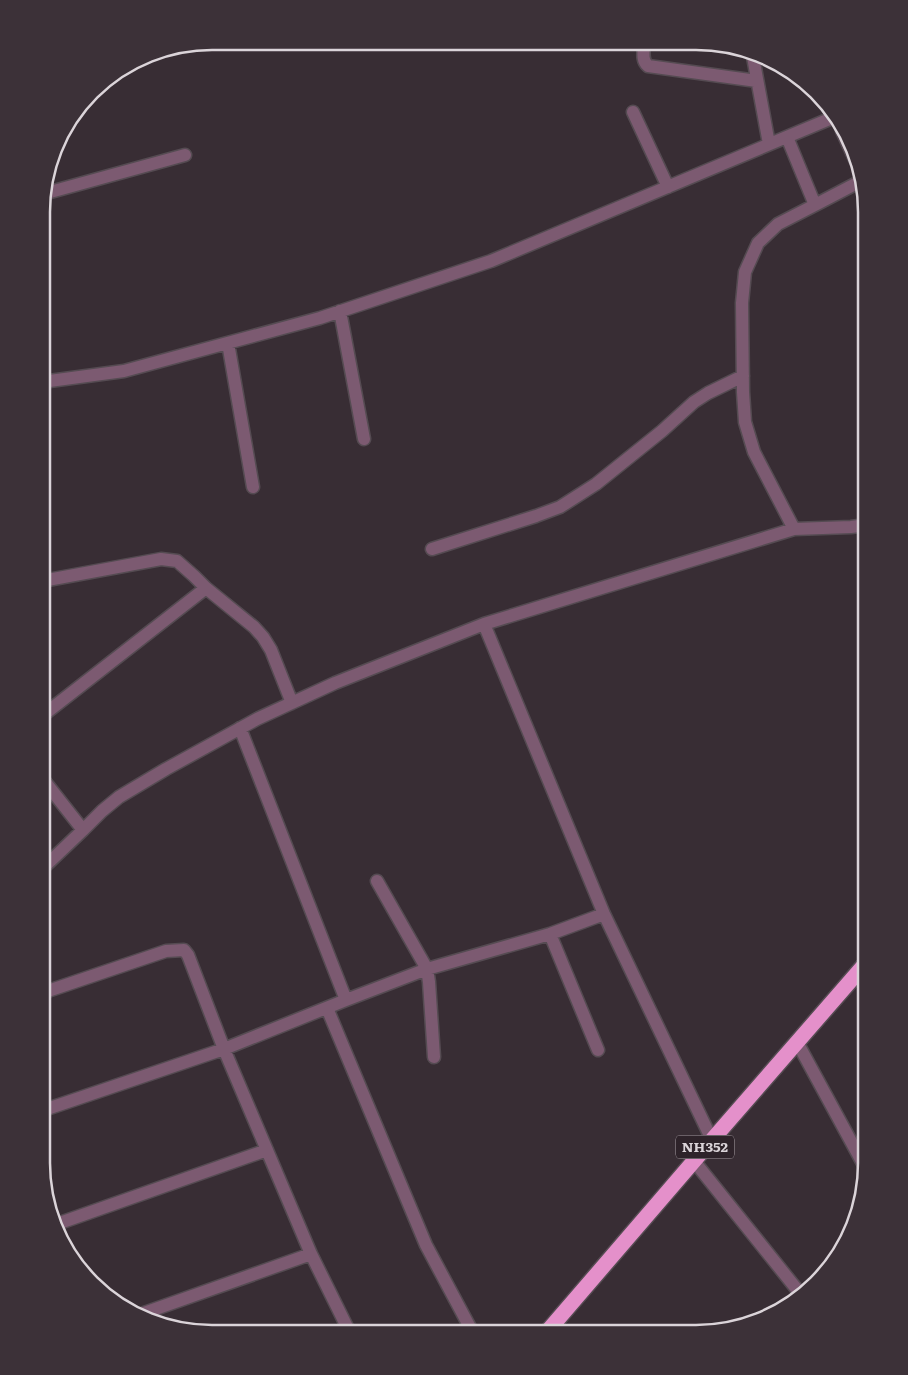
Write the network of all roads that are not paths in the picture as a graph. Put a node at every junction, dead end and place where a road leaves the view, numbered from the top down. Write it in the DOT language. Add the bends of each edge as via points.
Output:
graph roads {
  1 [pos="644,50"];
  2 [pos="754,61"];
  3 [pos="757,81"];
  4 [pos="633,112"];
  5 [pos="829,119"];
  6 [pos="786,137"];
  7 [pos="769,144"];
  8 [pos="185,155"];
  9 [pos="856,185"];
  10 [pos="668,187"];
  11 [pos="51,192"];
  12 [pos="815,205"];
  13 [pos="340,311"];
  14 [pos="228,343"];
  15 [pos="743,376"];
  16 [pos="50,381"];
  17 [pos="364,439"];
  18 [pos="254,487"];
  19 [pos="858,526"];
  20 [pos="794,529"];
  21 [pos="432,549"];
  22 [pos="50,580"];
  23 [pos="206,588"];
  24 [pos="484,624"];
  25 [pos="292,703"];
  26 [pos="50,710"];
  27 [pos="240,728"];
  28 [pos="50,788"];
  29 [pos="83,830"];
  30 [pos="50,861"];
  31 [pos="377,881"];
  32 [pos="604,914"];
  33 [pos="550,934"];
  34 [pos="427,969"];
  35 [pos="858,972"];
  36 [pos="50,990"];
  37 [pos="346,1000"];
  38 [pos="327,1008"];
  39 [pos="798,1042"];
  40 [pos="224,1049"];
  41 [pos="598,1050"];
  42 [pos="434,1057"];
  43 [pos="50,1108"];
  44 [pos="712,1140"];
  45 [pos="267,1150"];
  46 [pos="858,1154"];
  47 [pos="694,1161"];
  48 [pos="61,1222"];
  49 [pos="311,1254"];
  50 [pos="797,1290"];
  51 [pos="148,1312"];
  52 [pos="346,1325"];
  53 [pos="469,1325"];
  54 [pos="553,1325"];
  1 -- 3 [label="street" via="643,58 648,66"];
  2 -- 3 [label="street"];
  3 -- 7 [label="street"];
  4 -- 10 [label="street"];
  5 -- 6 [label="street"];
  6 -- 7 [label="street"];
  6 -- 12 [label="street"];
  7 -- 10 [label="street"];
  8 -- 11 [label="street"];
  9 -- 12 [label="street"];
  10 -- 13 [label="street" via="491,261"];
  12 -- 15 [label="street" via="778,224 758,243 746,272 742,303"];
  13 -- 14 [label="street"];
  13 -- 17 [label="street"];
  14 -- 16 [label="street" via="124,371"];
  14 -- 18 [label="street"];
  15 -- 20 [label="street" via="745,422 754,452"];
  15 -- 21 [label="street" via="694,402 596,484 566,503 536,516"];
  19 -- 20 [label="street"];
  20 -- 24 [label="street"];
  22 -- 23 [label="street" via="170,559 177,561"];
  23 -- 25 [label="street" via="263,637"];
  23 -- 26 [label="street"];
  24 -- 25 [label="street"];
  24 -- 32 [label="street"];
  25 -- 27 [label="street"];
  27 -- 29 [label="street" via="119,797"];
  27 -- 37 [label="street"];
  28 -- 29 [label="street"];
  29 -- 30 [label="street"];
  31 -- 34 [label="street"];
  32 -- 33 [label="street"];
  32 -- 44 [label="street"];
  33 -- 34 [label="street"];
  33 -- 41 [label="street"];
  34 -- 37 [label="street"];
  34 -- 42 [label="street"];
  35 -- 39 [label="highway, NH352"];
  36 -- 40 [label="street" via="166,951 184,950"];
  37 -- 38 [label="street"];
  38 -- 40 [label="street"];
  38 -- 53 [label="street" via="426,1245"];
  39 -- 44 [label="highway, NH352"];
  39 -- 46 [label="street"];
  40 -- 43 [label="street"];
  40 -- 45 [label="street"];
  44 -- 47 [label="highway, NH352"];
  45 -- 48 [label="street"];
  45 -- 49 [label="street"];
  47 -- 50 [label="street"];
  47 -- 54 [label="highway, NH352"];
  49 -- 51 [label="street"];
  49 -- 52 [label="street"];
}
